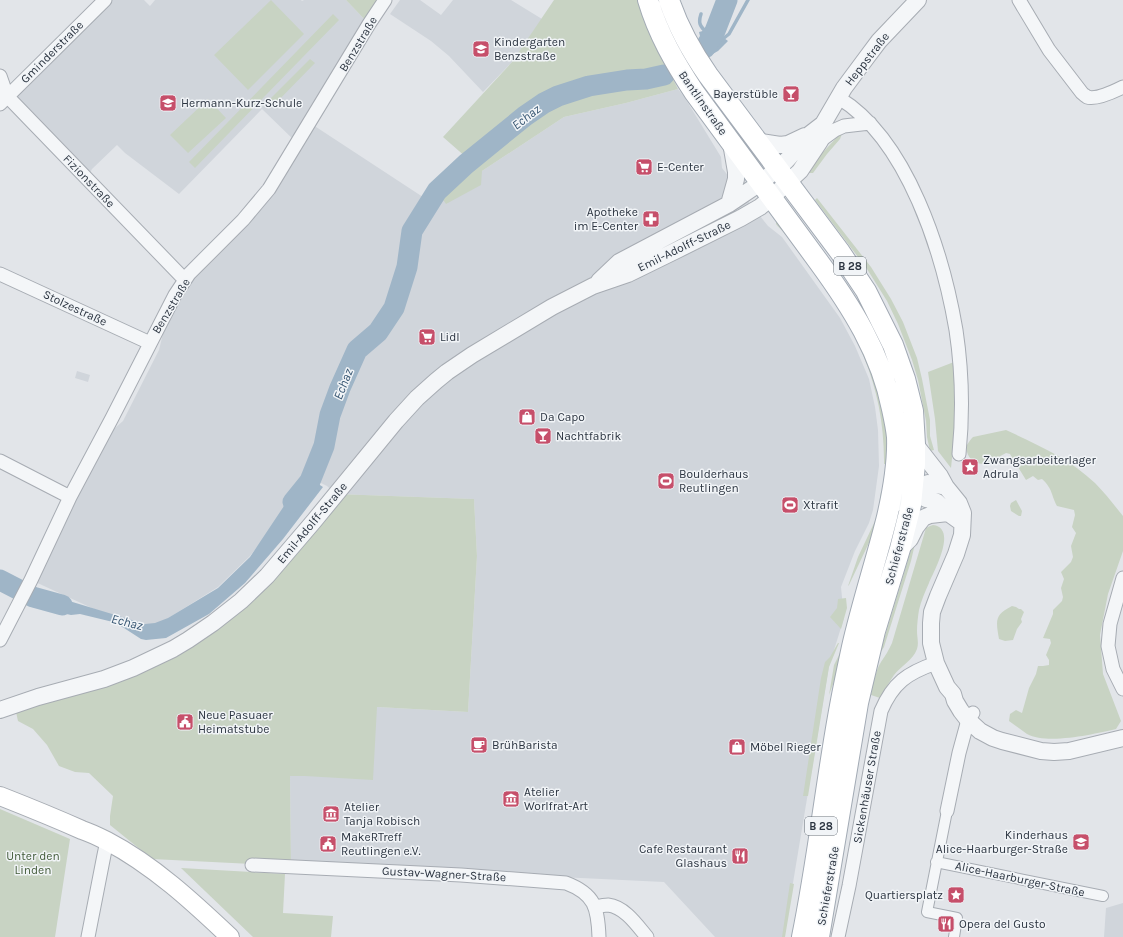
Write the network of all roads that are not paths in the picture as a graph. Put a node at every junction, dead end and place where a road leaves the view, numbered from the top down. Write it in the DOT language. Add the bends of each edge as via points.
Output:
graph roads {
  1 [pos="105,0"];
  2 [pos="385,0"];
  3 [pos="648,0"];
  4 [pos="669,0"];
  5 [pos="918,0"];
  6 [pos="1019,0"];
  7 [pos="0,76"];
  8 [pos="1123,87"];
  9 [pos="838,98"];
  10 [pos="4,100"];
  11 [pos="870,123"];
  12 [pos="815,138"];
  13 [pos="756,141"];
  14 [pos="731,143"];
  15 [pos="782,176"];
  16 [pos="766,191"];
  17 [pos="729,204"];
  18 [pos="741,218"];
  19 [pos="817,221"];
  20 [pos="799,234"];
  21 [pos="0,274"];
  22 [pos="185,280"];
  23 [pos="593,286"];
  24 [pos="150,343"];
  25 [pos="915,444"];
  26 [pos="959,454"];
  27 [pos="0,461"];
  28 [pos="896,468"];
  29 [pos="946,487"];
  30 [pos="912,490"];
  31 [pos="70,497"];
  32 [pos="888,509"];
  33 [pos="948,513"];
  34 [pos="962,523"];
  35 [pos="900,549"];
  36 [pos="1123,578"];
  37 [pos="0,640"];
  38 [pos="936,663"];
  39 [pos="1123,689"];
  40 [pos="0,710"];
  41 [pos="970,717"];
  42 [pos="1123,738"];
  43 [pos="0,796"];
  44 [pos="947,811"];
  45 [pos="107,841"];
  46 [pos="936,862"];
  47 [pos="252,864"];
  48 [pos="1103,896"];
  49 [pos="596,907"];
  50 [pos="88,937"];
  51 [pos="230,937"];
  52 [pos="599,937"];
  53 [pos="647,937"];
  54 [pos="802,937"];
  55 [pos="819,937"];
  56 [pos="838,937"];
  57 [pos="954,937"];
  1 -- 10 [label="street, Gminderstraße"];
  2 -- 22 [label="street, Benzstraße" via="270,190"];
  3 -- 14 [label="main road, Bantlinstraße / B 28" via="658,28 677,66"];
  4 -- 13 [label="main road, Bantlinstraße / B 28" via="696,58"];
  5 -- 9 [label="street, Heppstraße" via="855,71"];
  6 -- 8 [label="street" via="1049,50 1082,93 1092,98 1099,97"];
  7 -- 10 [label="street, Fizionstraße"];
  9 -- 11 [label="street"];
  9 -- 12 [label="street, Heppstraße"];
  10 -- 22 [label="street, Fizionstraße"];
  11 -- 12 [label="street" via="844,126"];
  11 -- 26 [label="street" via="894,155 910,184 925,217 942,270 956,330 961,396"];
  12 -- 13 [label="street" via="780,145"];
  12 -- 15 [label="street" via="787,160"];
  13 -- 15 [label="main road, Bantlinstraße / B 28"];
  14 -- 16 [label="main road, Bantlinstraße / B 28"];
  14 -- 17 [label="street" via="736,179"];
  15 -- 16 [label="street"];
  15 -- 19 [label="main road, Schieferstraße / B 28"];
  16 -- 17 [label="street, Emil-Adolff-Straße"];
  16 -- 18 [label="street, Emil-Adolff-Straße" via="760,207"];
  16 -- 20 [label="main road, Schieferstraße / B 28"];
  17 -- 18 [label="street" via="734,206"];
  17 -- 23 [label="street, Emil-Adolff-Straße" via="619,262"];
  18 -- 23 [label="street, Emil-Adolff-Straße" via="628,274"];
  19 -- 20 [label="main road"];
  19 -- 25 [label="main road, Schieferstraße / B 28" via="866,291 893,345 913,411"];
  20 -- 28 [label="main road, Schieferstraße / B 28" via="847,302 876,356 889,394 897,436"];
  21 -- 24 [label="street, Stolzestraße"];
  22 -- 24 [label="street, Benzstraße"];
  23 -- 40 [label="street, Emil-Adolff-Straße" via="510,332 460,363 431,385 383,436 267,576 214,623 173,649 133,668"];
  24 -- 31 [label="street, Benzstraße"];
  25 -- 29 [label="street"];
  25 -- 30 [label="main road, Schieferstraße / B 28"];
  27 -- 31 [label="street"];
  28 -- 30 [label="street"];
  28 -- 32 [label="main road, Schieferstraße / B 28"];
  29 -- 30 [label="street" via="928,483"];
  29 -- 34 [label="street" via="959,503"];
  30 -- 32 [label="street"];
  30 -- 33 [label="street" via="926,499 937,502"];
  30 -- 35 [label="main road, Schieferstraße / B 28" via="911,505"];
  31 -- 37 [label="street, Benzstraße"];
  32 -- 54 [label="main road, Schieferstraße / B 28" via="860,614 838,716"];
  33 -- 34 [label="street"];
  33 -- 35 [label="street" via="923,518 910,539"];
  34 -- 38 [label="street" via="960,544 932,612 931,638"];
  35 -- 55 [label="main road, Schieferstraße / B 28" via="875,631 860,695"];
  36 -- 39 [label="street" via="1110,624 1108,646 1113,669"];
  38 -- 41 [label="street" via="947,687 962,701"];
  38 -- 56 [label="street, Sickenhäuser Straße" via="901,681 886,698 881,711"];
  41 -- 42 [label="street" via="1004,736 1011,743 1041,751 1069,751"];
  41 -- 44 [label="street" via="959,753"];
  43 -- 45 [label="main road"];
  44 -- 46 [label="street"];
  45 -- 50 [label="street"];
  45 -- 51 [label="main road" via="156,873"];
  46 -- 48 [label="street, Alice-Haarburger-Straße"];
  46 -- 57 [label="street" via="927,912 957,918"];
  47 -- 49 [label="street, Gustav-Wagner-Straße" via="566,883 587,895"];
  49 -- 52 [label="street"];
  49 -- 53 [label="street" via="608,905 622,911"];
}
